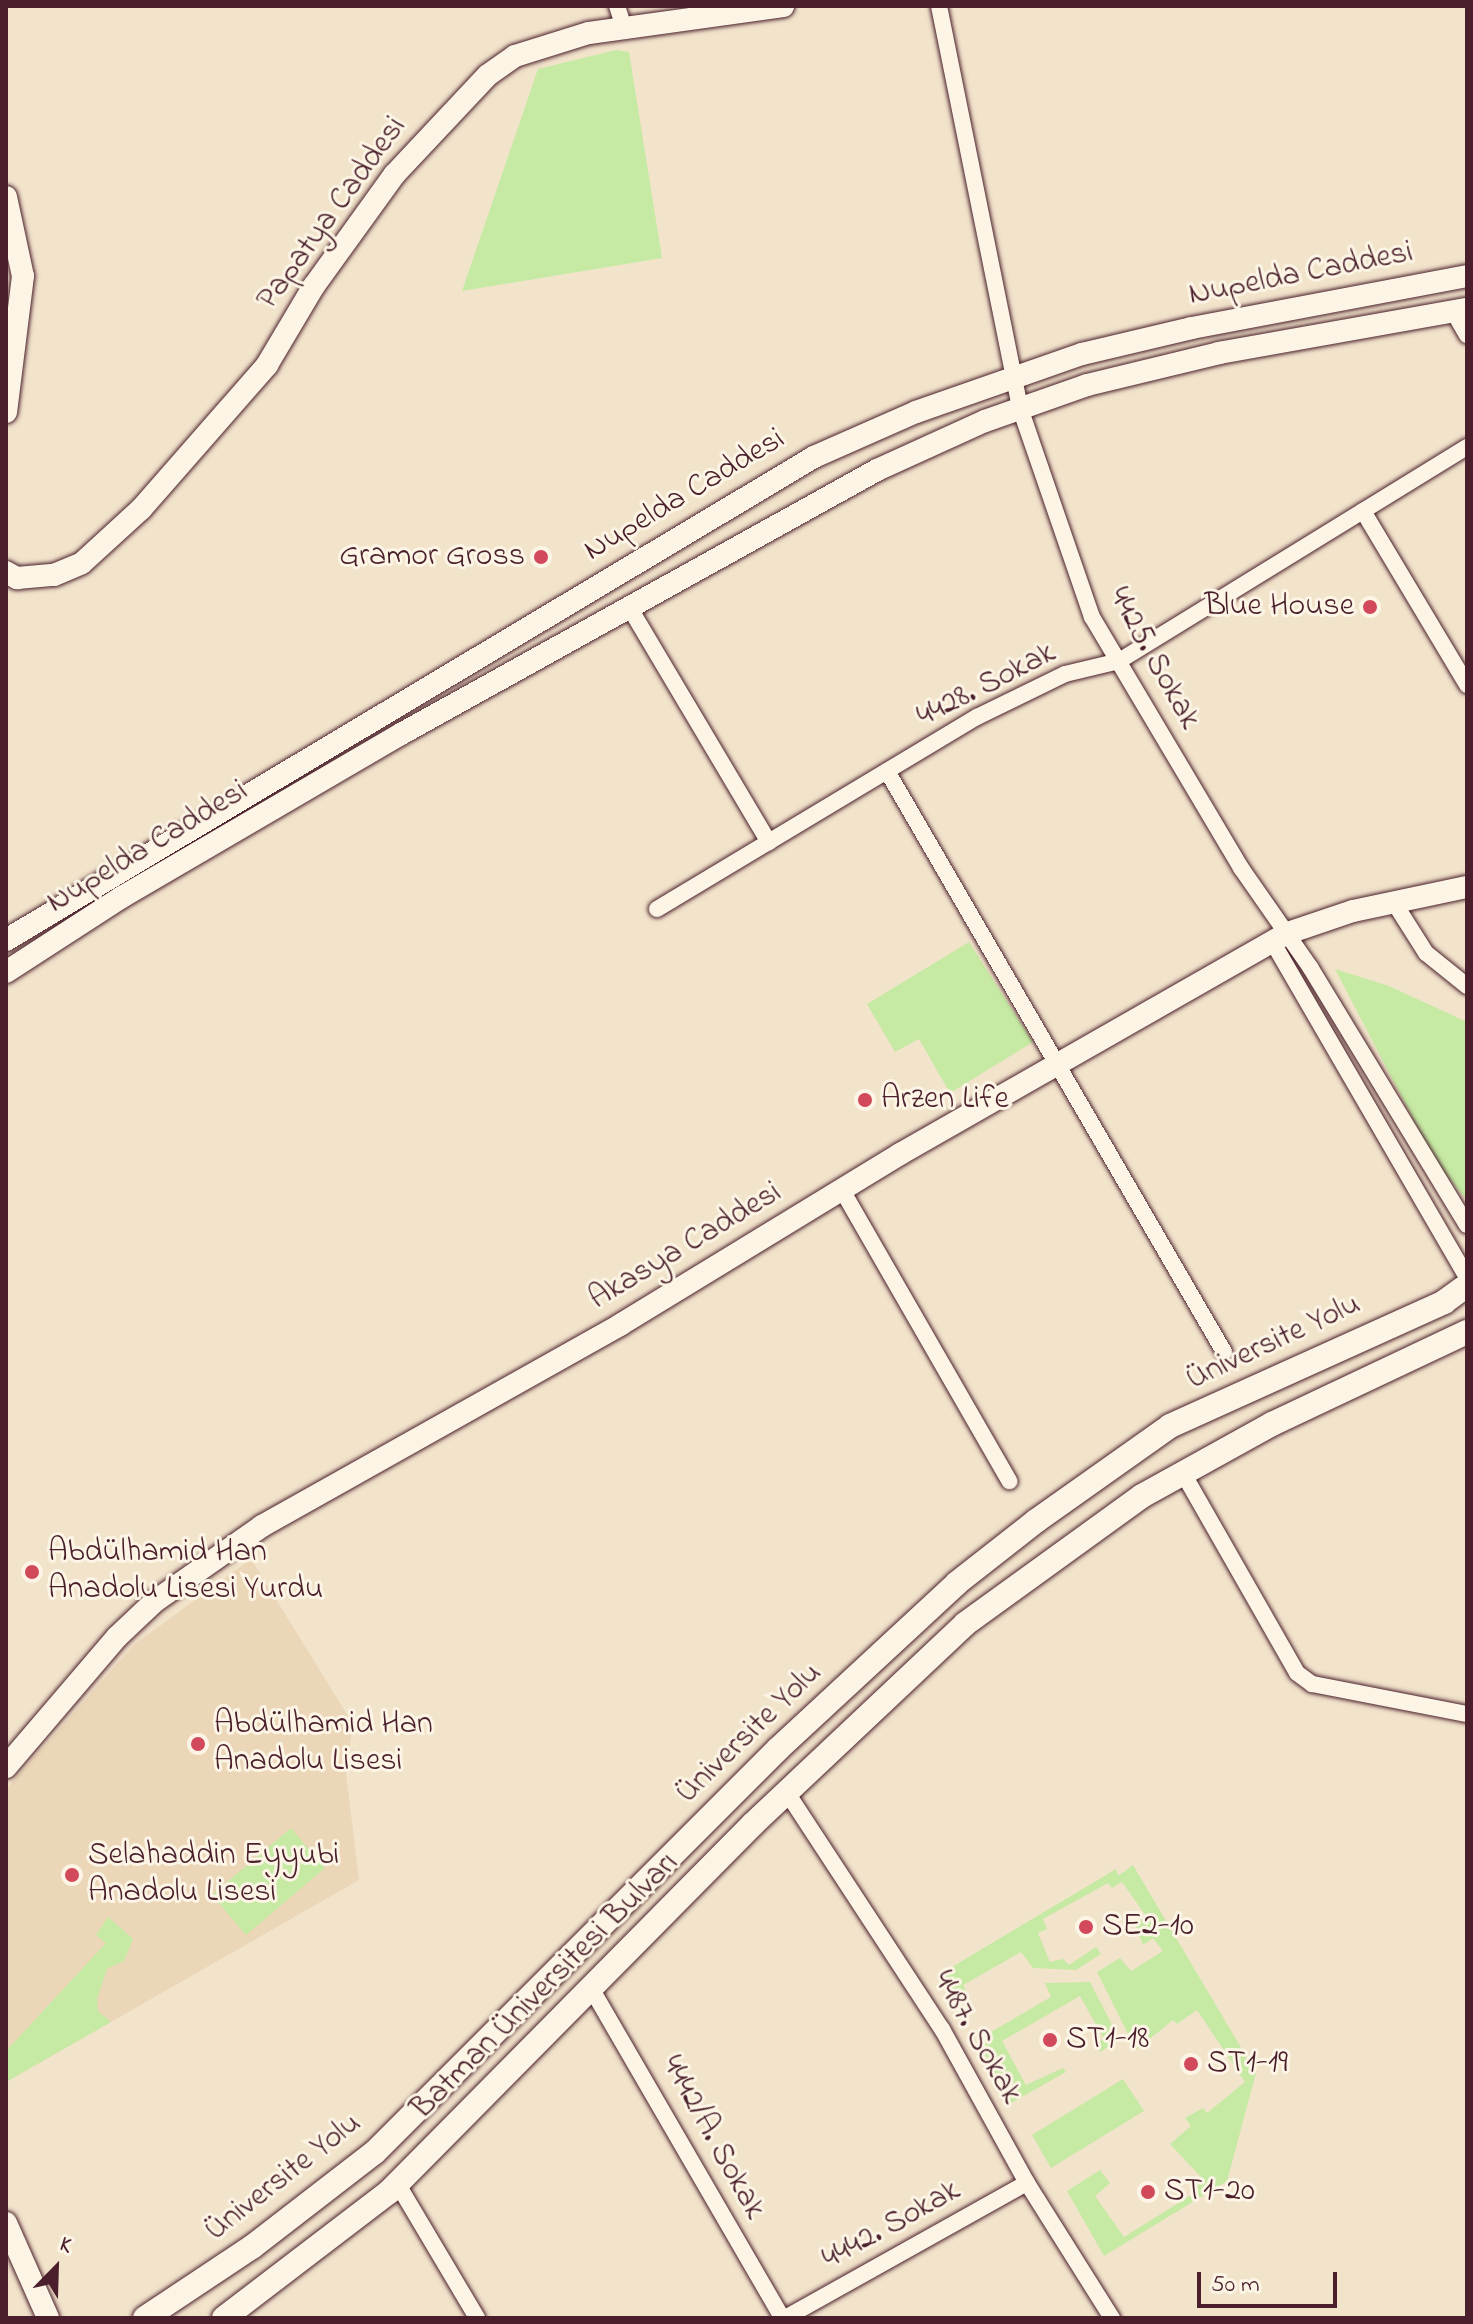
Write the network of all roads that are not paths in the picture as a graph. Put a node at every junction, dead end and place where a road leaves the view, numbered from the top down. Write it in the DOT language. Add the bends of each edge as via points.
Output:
graph roads {
  1 [pos="783,6"];
  2 [pos="939,6"];
  3 [pos="620,17"];
  4 [pos="6,197"];
  5 [pos="1467,276"];
  6 [pos="1460,310"];
  7 [pos="14,316"];
  8 [pos="1467,335"];
  9 [pos="1014,378"];
  10 [pos="1020,408"];
  11 [pos="6,412"];
  12 [pos="1467,447"];
  13 [pos="1363,511"];
  14 [pos="6,572"];
  15 [pos="628,605"];
  16 [pos="1119,661"];
  17 [pos="1467,685"];
  18 [pos="887,771"];
  19 [pos="769,842"];
  20 [pos="1467,887"];
  21 [pos="1395,904"];
  22 [pos="657,909"];
  23 [pos="1278,937"];
  24 [pos="6,940"];
  25 [pos="6,972"];
  26 [pos="1467,986"];
  27 [pos="1057,1063"];
  28 [pos="842,1190"];
  29 [pos="1467,1225"];
  30 [pos="1466,1286"];
  31 [pos="1467,1332"];
  32 [pos="1224,1352"];
  33 [pos="1183,1473"];
  34 [pos="1009,1481"];
  35 [pos="1467,1714"];
  36 [pos="6,1767"];
  37 [pos="786,1791"];
  38 [pos="591,1988"];
  39 [pos="397,2183"];
  40 [pos="1027,2183"];
  41 [pos="6,2223"];
  42 [pos="50,2314"];
  43 [pos="145,2318"];
  44 [pos="224,2318"];
  45 [pos="477,2318"];
  46 [pos="783,2318"];
  47 [pos="1112,2318"];
  1 -- 3 [label="street, Papatya Caddesi"];
  2 -- 9 [label="street, 4425. Sokak"];
  3 -- 14 [label="street, Papatya Caddesi" via="540,46 488,75 394,175 314,286 267,365 142,508 82,563 54,575 17,578"];
  4 -- 7 [label="street" via="23,276"];
  5 -- 9 [label="street, Nupelda Caddesi" via="1192,328 1082,354"];
  6 -- 8 [label="street"];
  6 -- 10 [label="street, Nupelda Caddesi" via="1219,353 1087,385"];
  7 -- 11 [label="street"];
  9 -- 10 [label="street, 4425. Sokak"];
  9 -- 24 [label="street, Nupelda Caddesi" via="916,412 814,457"];
  10 -- 15 [label="street, Nupelda Caddesi" via="877,470"];
  10 -- 16 [label="street, 4425. Sokak" via="1092,617"];
  12 -- 13 [label="street, 4428. Sokak"];
  13 -- 16 [label="street, 4428. Sokak"];
  13 -- 17 [label="street"];
  15 -- 19 [label="street"];
  15 -- 25 [label="street, Nupelda Caddesi" via="122,897"];
  16 -- 18 [label="street, 4428. Sokak" via="1065,674"];
  16 -- 23 [label="street, 4425. Sokak"];
  18 -- 19 [label="street, 4428. Sokak"];
  18 -- 27 [label="street"];
  19 -- 22 [label="street, 4428. Sokak"];
  20 -- 21 [label="street, Akasya Caddesi"];
  21 -- 23 [label="street, Akasya Caddesi" via="1353,911"];
  21 -- 26 [label="street" via="1426,953"];
  23 -- 27 [label="street, Akasya Caddesi"];
  23 -- 29 [label="street, 4425. Sokak"];
  23 -- 30 [label="street"];
  27 -- 28 [label="street, Akasya Caddesi"];
  27 -- 32 [label="street"];
  28 -- 34 [label="street"];
  28 -- 36 [label="street, Akasya Caddesi" via="620,1325 262,1526 204,1564 117,1637"];
  30 -- 43 [label="main road, Üniversite Yolu" via="1444,1302 1170,1426 1036,1521 957,1583 778,1749 375,2152 252,2247"];
  31 -- 33 [label="main road, Batman Üniversitesi Bulvarı" via="1272,1424"];
  33 -- 35 [label="street" via="1297,1673 1312,1684"];
  33 -- 37 [label="main road, Batman Üniversitesi Bulvarı" via="1045,1562 965,1624"];
  37 -- 38 [label="main road, Batman Üniversitesi Bulvarı"];
  37 -- 40 [label="street, 4487. Sokak" via="942,2029"];
  38 -- 39 [label="main road, Batman Üniversitesi Bulvarı"];
  38 -- 46 [label="street, 4442/A. Sokak"];
  39 -- 44 [label="main road, Batman Üniversitesi Bulvarı"];
  39 -- 45 [label="street"];
  40 -- 46 [label="street, 4442. Sokak"];
  40 -- 47 [label="street, 4487. Sokak"];
  41 -- 42 [label="street"];
}
